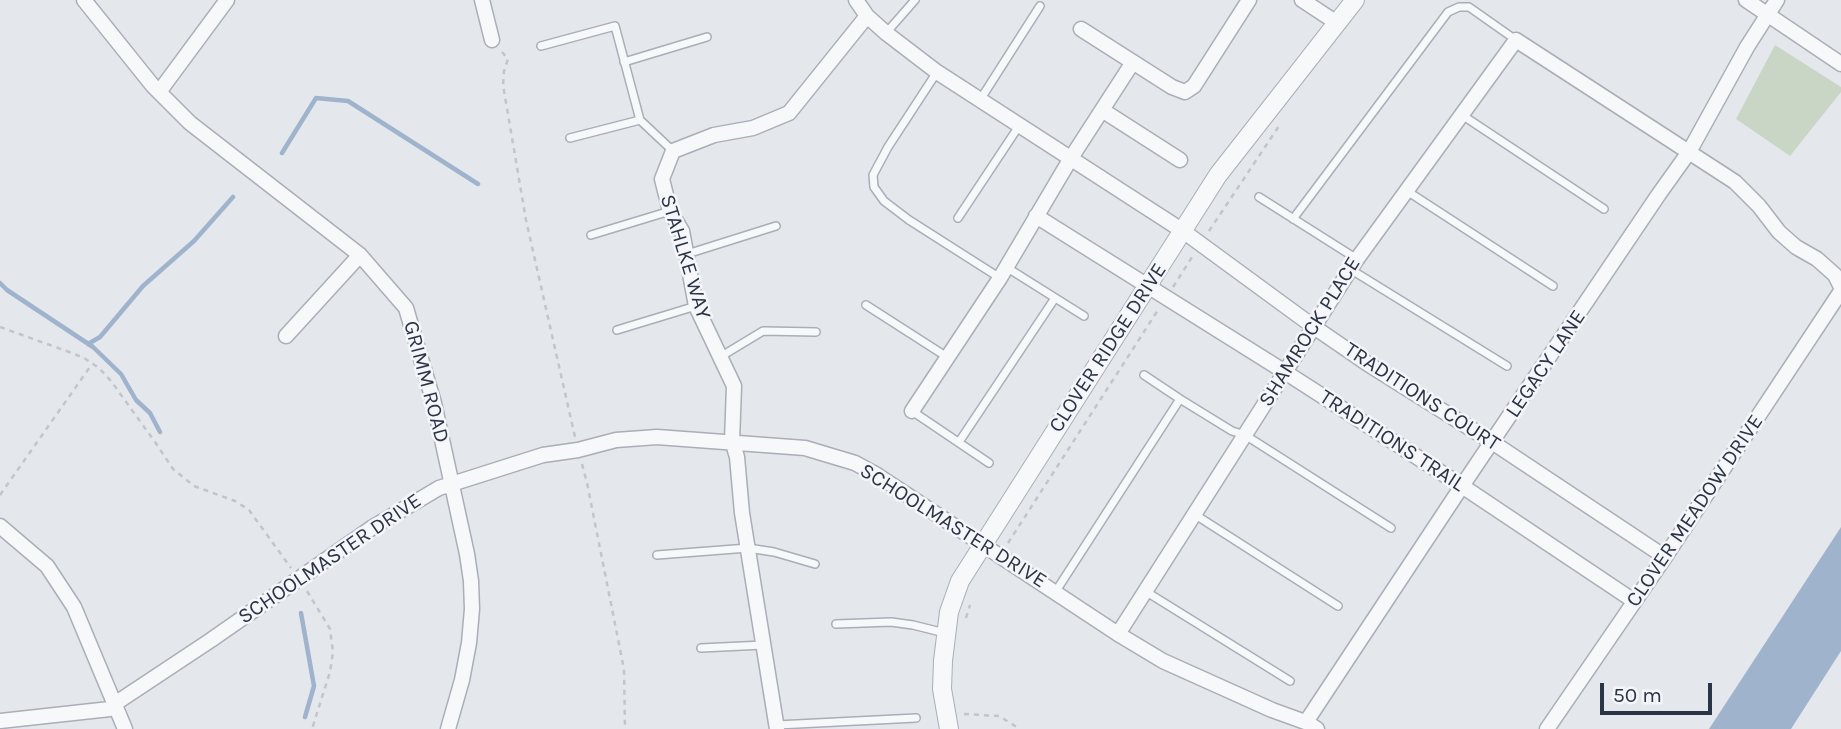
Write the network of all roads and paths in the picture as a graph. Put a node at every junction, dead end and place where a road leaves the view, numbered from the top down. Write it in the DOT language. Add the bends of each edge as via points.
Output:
graph roads {
  1 [pos="85,0"];
  2 [pos="227,0"];
  3 [pos="482,0"];
  4 [pos="856,0"];
  5 [pos="915,0"];
  6 [pos="1249,0"];
  7 [pos="1301,0"];
  8 [pos="1355,0"];
  9 [pos="1746,0"];
  10 [pos="1777,0"];
  11 [pos="1040,6"];
  12 [pos="1767,14"];
  13 [pos="867,16"];
  14 [pos="1337,23"];
  15 [pos="1081,29"];
  16 [pos="886,33"];
  17 [pos="707,37"];
  18 [pos="492,40"];
  19 [pos="1516,40"];
  20 [pos="541,46"];
  21 [pos="624,62"];
  22 [pos="1133,62"];
  23 [pos="1841,64"];
  24 [pos="937,72"];
  25 [pos="159,92"];
  26 [pos="980,101"];
  27 [pos="1102,110"];
  28 [pos="1462,115"];
  29 [pos="1285,117"];
  30 [pos="640,120"];
  31 [pos="1019,126"];
  32 [pos="570,138"];
  33 [pos="673,151"];
  34 [pos="1689,152"];
  35 [pos="1071,158"];
  36 [pos="1180,160"];
  37 [pos="1406,191"];
  38 [pos="1259,197"];
  39 [pos="1604,209"];
  40 [pos="670,211"];
  41 [pos="1036,216"];
  42 [pos="958,218"];
  43 [pos="1293,219"];
  44 [pos="775,226"];
  45 [pos="1183,231"];
  46 [pos="591,235"];
  47 [pos="1204,239"];
  48 [pos="1198,248"];
  49 [pos="687,254"];
  50 [pos="360,255"];
  51 [pos="1353,264"];
  52 [pos="1003,272"];
  53 [pos="1553,286"];
  54 [pos="1147,287"];
  55 [pos="1841,289"];
  56 [pos="1168,295"];
  57 [pos="1055,298"];
  58 [pos="866,304"];
  59 [pos="1162,304"];
  60 [pos="696,306"];
  61 [pos="1084,316"];
  62 [pos="0,327"];
  63 [pos="1314,327"];
  64 [pos="617,330"];
  65 [pos="816,332"];
  66 [pos="286,336"];
  67 [pos="947,357"];
  68 [pos="720,358"];
  69 [pos="92,364"];
  70 [pos="1507,366"];
  71 [pos="1285,372"];
  72 [pos="1144,375"];
  73 [pos="1180,399"];
  74 [pos="912,411"];
  75 [pos="1245,435"];
  76 [pos="732,441"];
  77 [pos="959,442"];
  78 [pos="1493,442"];
  79 [pos="578,450"];
  80 [pos="989,463"];
  81 [pos="452,483"];
  82 [pos="1462,486"];
  83 [pos="0,495"];
  84 [pos="1194,514"];
  85 [pos="0,526"];
  86 [pos="1391,528"];
  87 [pos="982,544"];
  88 [pos="1005,547"];
  89 [pos="748,548"];
  90 [pos="657,555"];
  91 [pos="1665,557"];
  92 [pos="815,564"];
  93 [pos="299,579"];
  94 [pos="1056,591"];
  95 [pos="1145,591"];
  96 [pos="1634,601"];
  97 [pos="971,602"];
  98 [pos="1338,606"];
  99 [pos="836,624"];
  100 [pos="964,624"];
  101 [pos="946,633"];
  102 [pos="1118,634"];
  103 [pos="763,645"];
  104 [pos="701,648"];
  105 [pos="1290,681"];
  106 [pos="113,705"];
  107 [pos="961,708"];
  108 [pos="962,714"];
  109 [pos="916,718"];
  110 [pos="0,721"];
  111 [pos="881,725"];
  112 [pos="956,725"];
  113 [pos="1311,726"];
  114 [pos="776,727"];
  115 [pos="125,729"];
  116 [pos="312,729"];
  117 [pos="447,729"];
  118 [pos="625,729"];
  119 [pos="1020,729"];
  120 [pos="1547,729"];
  1 -- 25 [label="street, GRIMM ROAD"];
  2 -- 25 [label="street"];
  3 -- 18 [label="street"];
  4 -- 13 [label="street, TRADITIONS COURT"];
  5 -- 16 [label="lane"];
  6 -- 22 [label="street" via="1194,86 1185,92"];
  7 -- 14 [label="street"];
  8 -- 14 [label="street, CLOVER RIDGE DRIVE"];
  9 -- 12 [label="street"];
  10 -- 12 [label="street, LEGACY LANE"];
  11 -- 26 [label="lane"];
  12 -- 23 [label="street"];
  12 -- 34 [label="street, LEGACY LANE"];
  13 -- 16 [label="street, TRADITIONS COURT"];
  13 -- 33 [label="street" via="789,113"];
  14 -- 45 [label="street, CLOVER RIDGE DRIVE" via="1218,175"];
  15 -- 22 [label="street"];
  16 -- 24 [label="street, TRADITIONS COURT"];
  17 -- 21 [label="lane"];
  18 -- 79 [label="path" via="508,59 503,85 526,220"];
  19 -- 28 [label="street, SHAMROCK PLACE"];
  19 -- 34 [label="street"];
  19 -- 43 [label="lane" via="1469,7 1448,12"];
  20 -- 21 [label="lane" via="615,26"];
  21 -- 30 [label="lane"];
  22 -- 27 [label="street"];
  24 -- 26 [label="street, TRADITIONS COURT"];
  24 -- 52 [label="lane" via="888,147 873,175 874,187 909,220"];
  25 -- 50 [label="street, GRIMM ROAD" via="190,123"];
  26 -- 31 [label="street, TRADITIONS COURT"];
  27 -- 35 [label="street"];
  27 -- 36 [label="street"];
  28 -- 37 [label="street, SHAMROCK PLACE"];
  28 -- 39 [label="lane"];
  29 -- 47 [label="path"];
  30 -- 32 [label="lane"];
  30 -- 33 [label="lane"];
  31 -- 35 [label="street, TRADITIONS COURT"];
  31 -- 42 [label="lane"];
  33 -- 40 [label="street, STAHLKE WAY" via="662,179"];
  34 -- 55 [label="street" via="1735,182 1779,232 1835,275"];
  34 -- 78 [label="street, LEGACY LANE"];
  35 -- 41 [label="street"];
  35 -- 45 [label="street, TRADITIONS COURT"];
  37 -- 51 [label="street, SHAMROCK PLACE"];
  37 -- 53 [label="lane"];
  38 -- 43 [label="lane"];
  40 -- 46 [label="lane"];
  40 -- 49 [label="street, STAHLKE WAY" via="682,231"];
  41 -- 52 [label="street"];
  41 -- 54 [label="street, TRADITIONS TRAIL"];
  43 -- 51 [label="lane"];
  44 -- 49 [label="lane"];
  45 -- 54 [label="street, CLOVER RIDGE DRIVE"];
  45 -- 63 [label="street, TRADITIONS COURT"];
  48 -- 56 [label="path"];
  49 -- 60 [label="street, STAHLKE WAY"];
  50 -- 66 [label="street"];
  50 -- 81 [label="street, GRIMM ROAD" via="405,308 434,402"];
  51 -- 63 [label="street, SHAMROCK PLACE"];
  51 -- 70 [label="lane"];
  52 -- 57 [label="lane"];
  52 -- 67 [label="street"];
  54 -- 71 [label="street, TRADITIONS TRAIL"];
  54 -- 87 [label="street, CLOVER RIDGE DRIVE"];
  55 -- 91 [label="street, CLOVER MEADOW DRIVE"];
  57 -- 61 [label="lane"];
  57 -- 77 [label="lane"];
  58 -- 67 [label="lane"];
  59 -- 88 [label="path"];
  60 -- 64 [label="lane"];
  60 -- 68 [label="street, STAHLKE WAY"];
  62 -- 69 [label="path"];
  63 -- 71 [label="street, SHAMROCK PLACE"];
  63 -- 78 [label="street, TRADITIONS COURT"];
  65 -- 68 [label="lane" via="763,331"];
  67 -- 74 [label="street"];
  68 -- 76 [label="street, STAHLKE WAY" via="734,386"];
  69 -- 83 [label="path"];
  69 -- 93 [label="path" via="111,381 173,469 194,486 249,510"];
  71 -- 75 [label="street, SHAMROCK PLACE"];
  71 -- 82 [label="street, TRADITIONS TRAIL"];
  72 -- 73 [label="lane"];
  73 -- 75 [label="lane"];
  73 -- 94 [label="lane"];
  74 -- 77 [label="lane"];
  75 -- 84 [label="street, SHAMROCK PLACE"];
  75 -- 86 [label="lane"];
  76 -- 79 [label="street, SCHOOLMASTER DRIVE" via="634,438"];
  76 -- 87 [label="street, SCHOOLMASTER DRIVE" via="805,448 856,463"];
  76 -- 89 [label="street, STAHLKE WAY"];
  77 -- 80 [label="lane"];
  78 -- 82 [label="street, LEGACY LANE"];
  78 -- 91 [label="street, TRADITIONS COURT"];
  79 -- 81 [label="street, SCHOOLMASTER DRIVE" via="543,454"];
  79 -- 118 [label="path" via="624,669"];
  81 -- 93 [label="street, SCHOOLMASTER DRIVE" via="373,527"];
  81 -- 117 [label="street, GRIMM ROAD" via="467,554 472,609 470,643"];
  82 -- 96 [label="street, TRADITIONS TRAIL"];
  82 -- 113 [label="street, LEGACY LANE"];
  84 -- 95 [label="street, SHAMROCK PLACE"];
  84 -- 98 [label="lane"];
  85 -- 106 [label="street" via="47,566 74,607"];
  87 -- 94 [label="street, SCHOOLMASTER DRIVE"];
  87 -- 101 [label="street, CLOVER RIDGE DRIVE" via="960,581"];
  89 -- 90 [label="lane"];
  89 -- 92 [label="lane"];
  89 -- 103 [label="street, STAHLKE WAY"];
  91 -- 96 [label="street, CLOVER MEADOW DRIVE"];
  93 -- 106 [label="street, SCHOOLMASTER DRIVE"];
  93 -- 116 [label="path" via="330,629 333,652"];
  94 -- 102 [label="street, SCHOOLMASTER DRIVE"];
  95 -- 102 [label="street, SHAMROCK PLACE"];
  95 -- 105 [label="lane"];
  96 -- 120 [label="street, CLOVER MEADOW DRIVE"];
  97 -- 100 [label="path"];
  99 -- 101 [label="lane" via="891,622"];
  101 -- 112 [label="street, CLOVER RIDGE DRIVE" via="942,689"];
  102 -- 113 [label="street, SCHOOLMASTER DRIVE" via="1163,661"];
  103 -- 104 [label="lane"];
  103 -- 114 [label="street, STAHLKE WAY"];
  106 -- 110 [label="street, SCHOOLMASTER DRIVE" via="110,709"];
  106 -- 115 [label="street"];
  107 -- 108 [label="path"];
  108 -- 112 [label="path"];
  108 -- 119 [label="path" via="999,716"];
  109 -- 111 [label="lane"];
  111 -- 114 [label="lane"];
}
